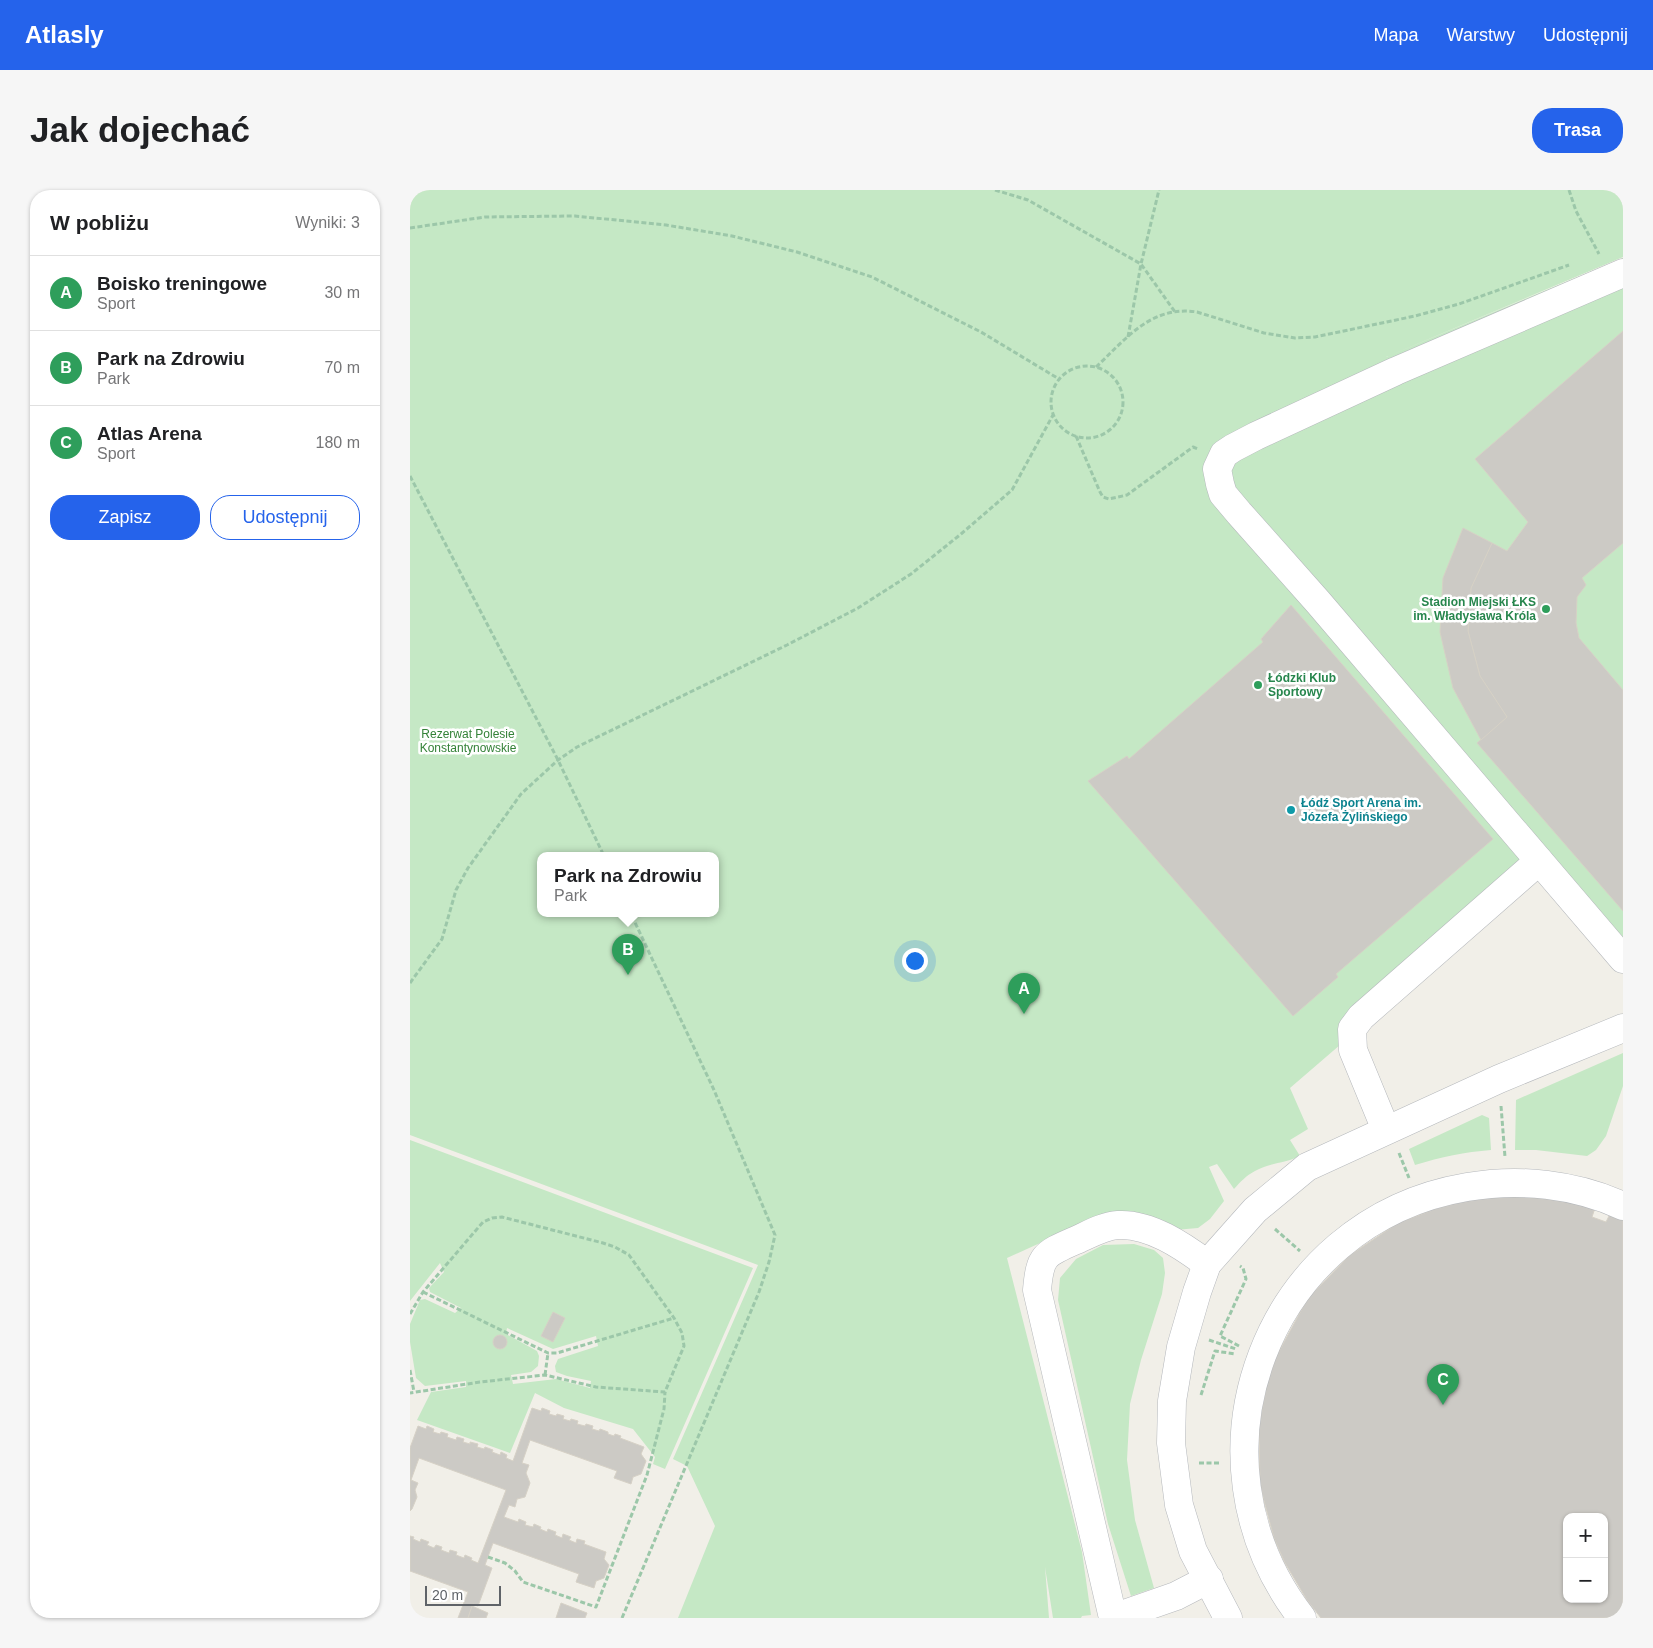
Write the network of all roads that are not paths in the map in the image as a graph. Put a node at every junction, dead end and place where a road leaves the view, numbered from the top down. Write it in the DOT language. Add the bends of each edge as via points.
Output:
graph roads {
  1 [pos="1623,273"];
  2 [pos="1539,861"];
  3 [pos="1623,959"];
  4 [pos="1623,1028"];
  5 [pos="1393,1142"];
  6 [pos="1623,1206"];
  7 [pos="1207,1264"];
  8 [pos="1209,1579"];
  9 [pos="1113,1618"];
  10 [pos="1228,1618"];
  11 [pos="1302,1618"];
  1 -- 2 [label="street" via="1396,371 1256,436 1224,454 1217,469 1224,494 1238,513"];
  2 -- 3 [label="street"];
  2 -- 5 [label="street" via="1361,1017 1352,1029 1353,1050"];
  4 -- 5 [label="street" via="1499,1079"];
  5 -- 7 [label="street" via="1307,1166 1255,1210"];
  6 -- 11 [label="street" via="1572,1189 1540,1184 1492,1183 1448,1190 1416,1200 1365,1227 1328,1256 1298,1290 1273,1329 1256,1370 1247,1410 1244,1450 1246,1489 1258,1539 1280,1586"];
  7 -- 8 [label="street" via="1182,1347 1172,1400 1171,1443 1179,1505 1193,1551"];
  7 -- 9 [label="street" via="1178,1244 1149,1230 1117,1225 1052,1251 1042,1261 1038,1274 1037,1290"];
  8 -- 9 [label="street" via="1176,1596"];
  8 -- 10 [label="street"];
}
